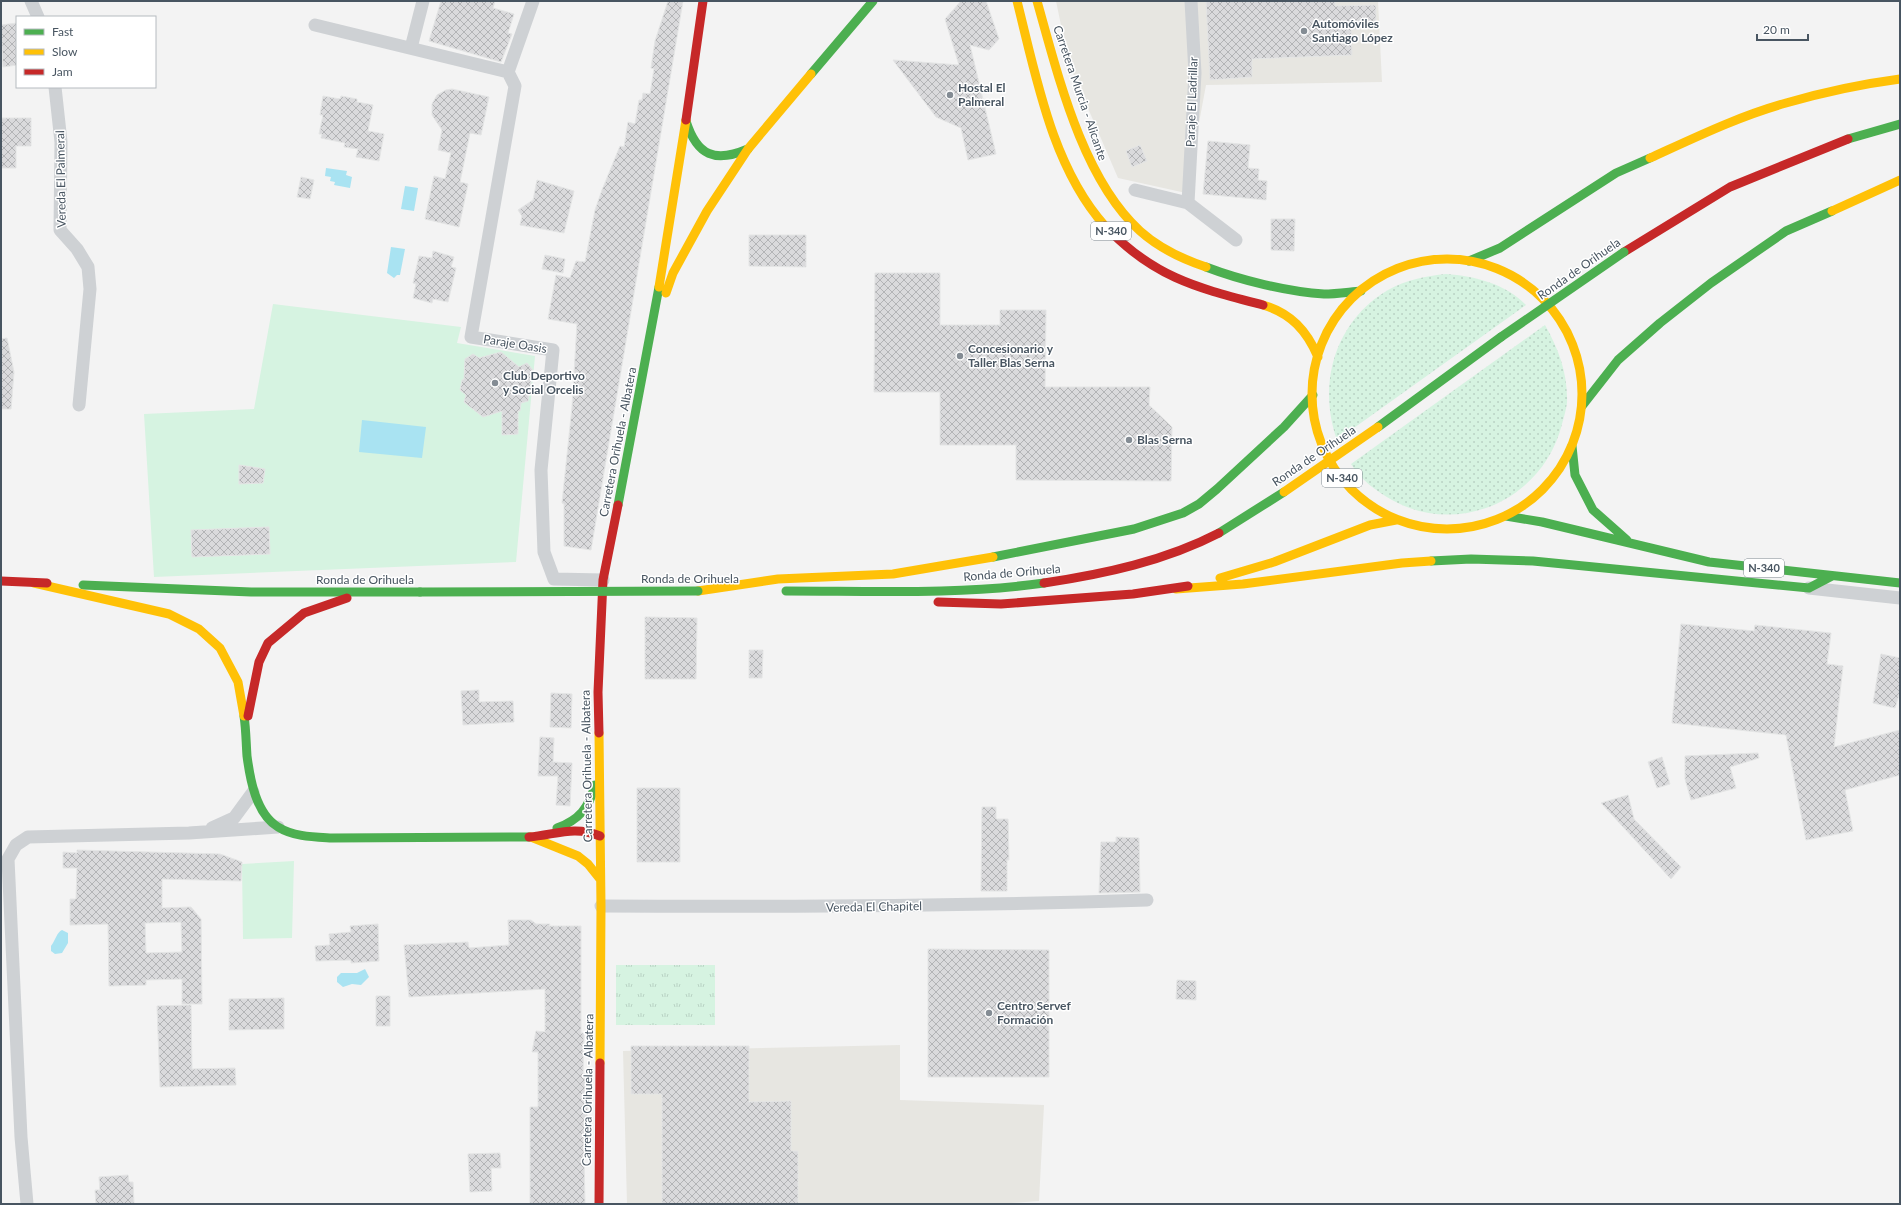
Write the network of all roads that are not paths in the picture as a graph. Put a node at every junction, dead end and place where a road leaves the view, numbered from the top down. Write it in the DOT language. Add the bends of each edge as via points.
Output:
graph roads {
  1 [pos="31,1"];
  2 [pos="423,1"];
  3 [pos="533,1"];
  4 [pos="703,1"];
  5 [pos="873,1"];
  6 [pos="1017,1"];
  7 [pos="1037,1"];
  8 [pos="1191,1"];
  9 [pos="38,16"];
  10 [pos="315,25"];
  11 [pos="411,48"];
  12 [pos="508,72"];
  13 [pos="1900,79"];
  14 [pos="55,88"];
  15 [pos="686,122"];
  16 [pos="1900,124"];
  17 [pos="748,149"];
  18 [pos="1900,180"];
  19 [pos="1135,190"];
  20 [pos="1188,203"];
  21 [pos="1236,240"];
  22 [pos="1469,261"];
  23 [pos="1361,291"];
  24 [pos="652,332"];
  25 [pos="1318,357"];
  26 [pos="1313,395"];
  27 [pos="79,405"];
  28 [pos="1582,406"];
  29 [pos="1572,446"];
  30 [pos="1506,516"];
  31 [pos="1396,520"];
  32 [pos="1630,542"];
  33 [pos="1832,576"];
  34 [pos="603,580"];
  35 [pos="1,581"];
  36 [pos="34,583"];
  37 [pos="1900,583"];
  38 [pos="1809,588"];
  39 [pos="1176,589"];
  40 [pos="698,591"];
  41 [pos="760,591"];
  42 [pos="775,591"];
  43 [pos="851,591"];
  44 [pos="362,593"];
  45 [pos="1900,598"];
  46 [pos="246,728"];
  47 [pos="599,769"];
  48 [pos="254,792"];
  49 [pos="278,827"];
  50 [pos="207,831"];
  51 [pos="600,836"];
  52 [pos="531,837"];
  53 [pos="588,842"];
  54 [pos="578,844"];
  55 [pos="600,879"];
  56 [pos="1147,900"];
  57 [pos="601,906"];
  58 [pos="27,1204"];
  59 [pos="599,1204"];
  1 -- 9 [label="street"];
  2 -- 11 [label="street"];
  3 -- 12 [label="street"];
  4 -- 15 [label="main road"];
  5 -- 17 [label="main road"];
  6 -- 25 [label="main road, N-340" via="1059,146 1079,190 1099,219 1136,255 1156,269 1182,282 1291,317 1310,339"];
  7 -- 23 [label="main road, Carretera Murcia - Alicante / N-340" via="1085,153 1105,190 1138,229 1158,245 1226,274 1302,291 1326,294"];
  8 -- 20 [label="street, Paraje El Ladrillar" via="1195,73"];
  10 -- 11 [label="street"];
  11 -- 12 [label="street"];
  12 -- 34 [label="street, Paraje Oasis" via="515,86 470,337 553,350 541,470 544,552 554,579"];
  13 -- 22 [label="main road" via="1858,85 1785,103 1710,131 1616,173 1500,248"];
  14 -- 27 [label="street, Vereda El Palmeral" via="61,142 60,230 77,248 88,267 90,289"];
  15 -- 17 [label="main road" via="694,142 712,156 727,157"];
  15 -- 24 [label="main road"];
  16 -- 43 [label="main road, Ronda de Orihuela, bridge" via="1855,136 1730,187 1674,220 1501,337 1378,427 1224,531 1144,563 1073,580 1000,588"];
  17 -- 24 [label="main road" via="706,211 673,273"];
  18 -- 28 [label="main road" via="1786,231 1711,283 1618,360"];
  19 -- 20 [label="street"];
  20 -- 21 [label="street"];
  22 -- 23 [label="main road, N-340" via="1446,259 1408,265 1380,277"];
  22 -- 28 [label="main road, N-340" via="1502,270 1530,287 1554,311 1571,340 1581,372"];
  23 -- 25 [label="main road, N-340" via="1342,310 1328,332"];
  24 -- 34 [label="main road, Carretera Orihuela - Albatera"];
  25 -- 26 [label="main road, N-340"];
  26 -- 31 [label="main road, N-340" via="1316,426 1327,456 1345,483 1368,504"];
  26 -- 40 [label="main road" via="1284,427 1217,489 1188,510 1161,521 1048,547 916,570 846,577 778,579"];
  28 -- 29 [label="main road, N-340"];
  29 -- 30 [label="main road, N-340" via="1561,468 1546,487 1527,504"];
  29 -- 32 [label="main road, N-340" via="1575,475 1593,510"];
  30 -- 31 [label="main road, N-340" via="1480,526 1452,530 1423,528"];
  30 -- 32 [label="main road, N-340"];
  31 -- 39 [label="main road" via="1370,525 1274,562"];
  32 -- 33 [label="main road, N-340" via="1709,562"];
  33 -- 37 [label="main road, N-340"];
  33 -- 38 [label="main road"];
  34 -- 47 [label="main road, Carretera Orihuela - Albatera" via="598,692"];
  35 -- 36 [label="main road, Ronda de Orihuela"];
  36 -- 44 [label="main road, Ronda de Orihuela" via="213,592"];
  36 -- 46 [label="main road" via="169,614 199,629 220,648 238,682"];
  38 -- 39 [label="main road" via="1532,561 1471,559 1402,563 1243,584"];
  38 -- 45 [label="street"];
  39 -- 43 [label="main road" via="1001,604 921,602"];
  40 -- 41 [label="main road, Ronda de Orihuela"];
  40 -- 44 [label="main road, Ronda de Orihuela, bridge"];
  42 -- 43 [label="main road, Ronda de Orihuela"];
  44 -- 46 [label="main road" via="304,613 268,643 259,662"];
  46 -- 48 [label="main road" via="247,755"];
  47 -- 51 [label="main road, Carretera Orihuela - Albatera"];
  47 -- 52 [label="main road" via="590,802 577,820"];
  48 -- 49 [label="main road" via="267,816"];
  48 -- 50 [label="street" via="234,818"];
  49 -- 50 [label="street"];
  49 -- 52 [label="main road" via="307,837 332,838"];
  50 -- 58 [label="street" via="28,837 16,845 8,859 21,1137"];
  51 -- 52 [label="main road" via="580,829"];
  51 -- 53 [label="main road"];
  51 -- 55 [label="main road, Carretera Orihuela - Albatera"];
  52 -- 54 [label="main road" via="568,846"];
  52 -- 55 [label="main road" via="578,856"];
  55 -- 57 [label="main road, Carretera Orihuela - Albatera"];
  56 -- 57 [label="street, Vereda El Chapitel" via="984,905"];
  57 -- 59 [label="main road, Carretera Orihuela - Albatera"];
}
